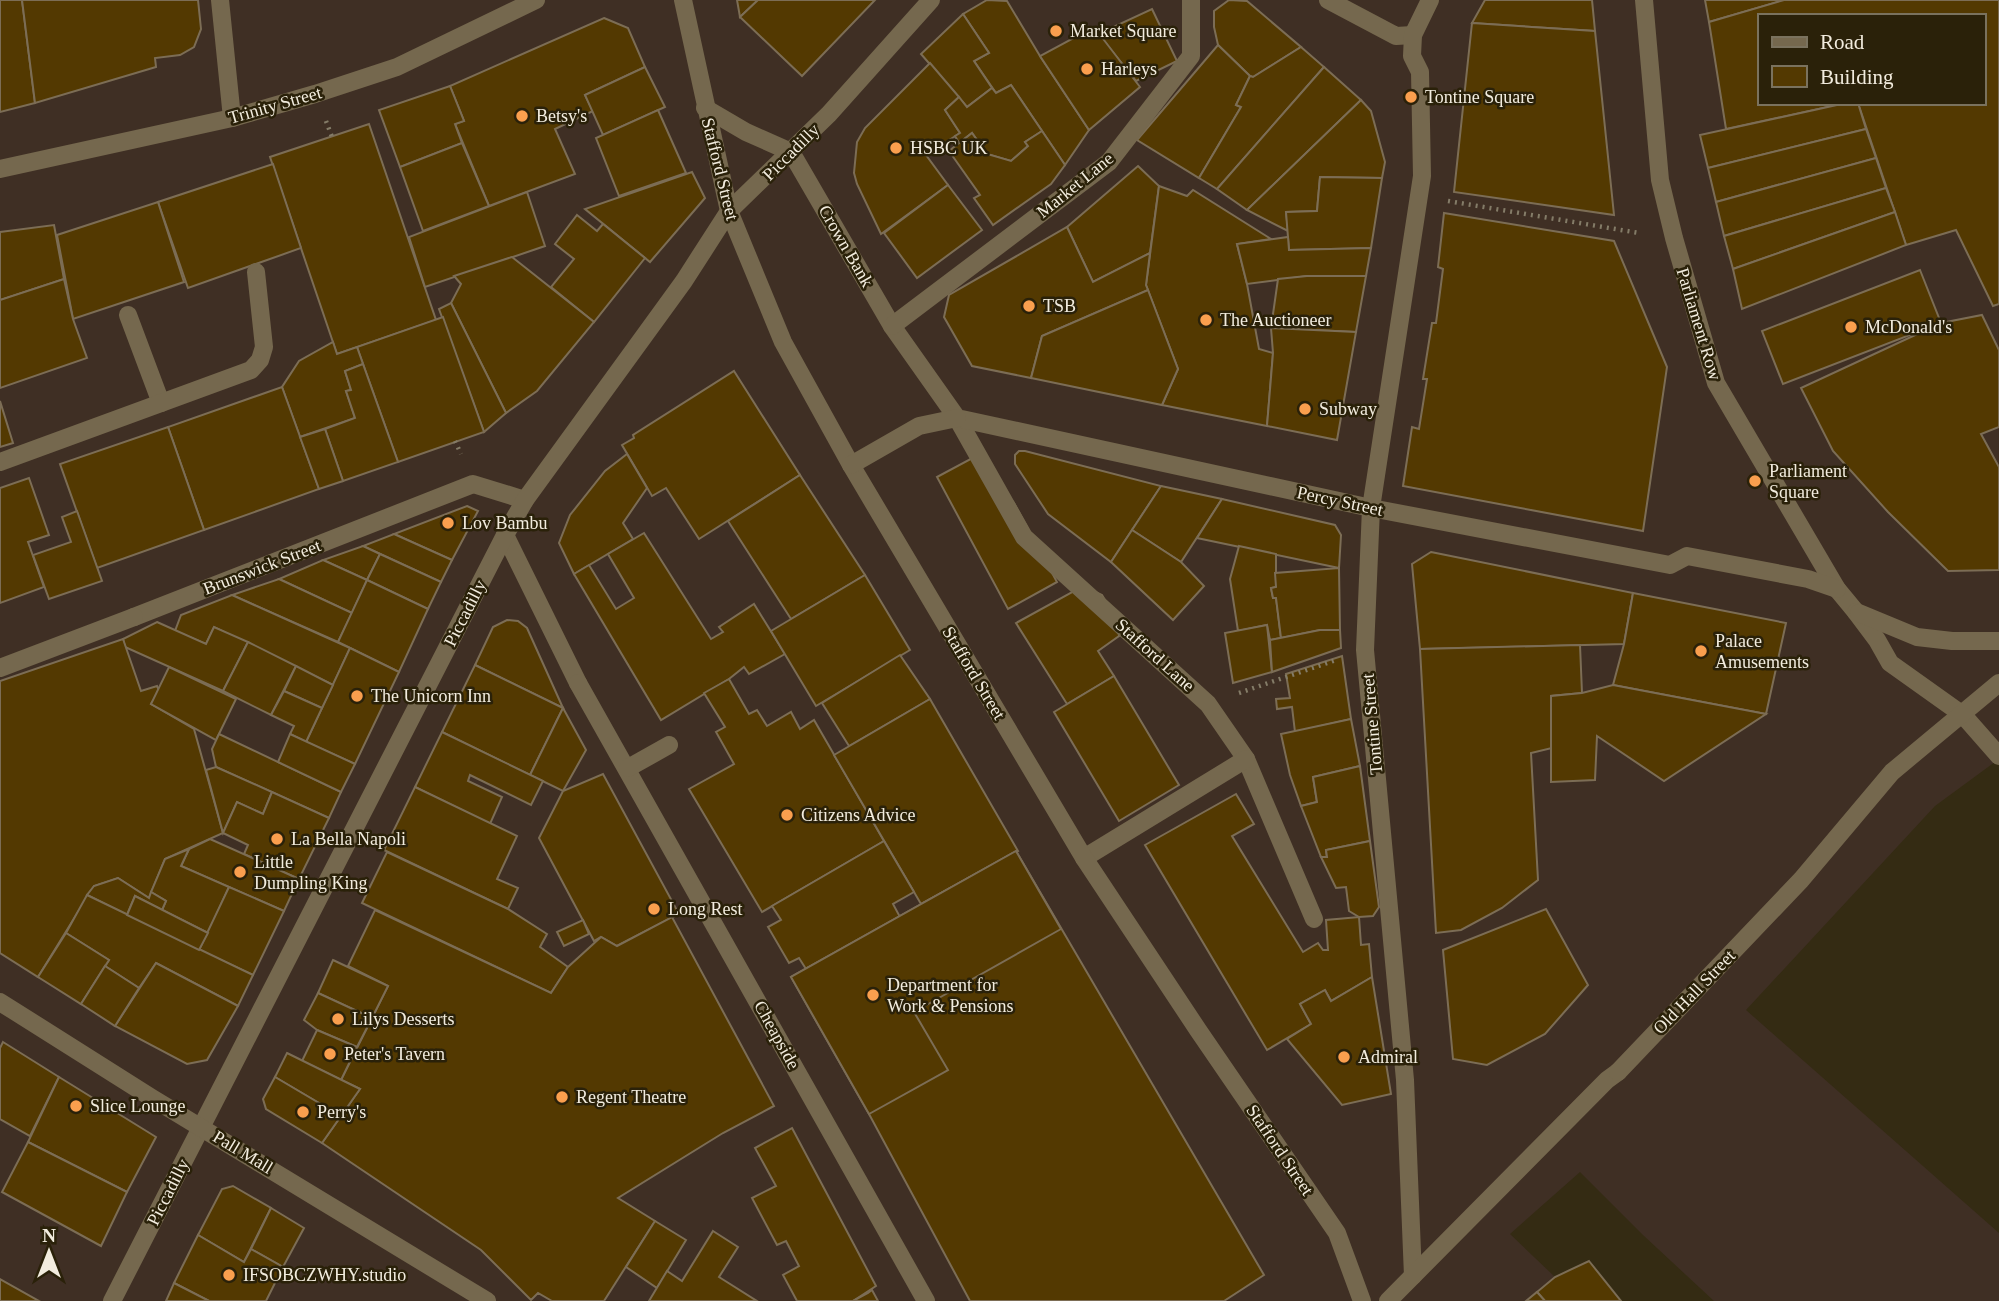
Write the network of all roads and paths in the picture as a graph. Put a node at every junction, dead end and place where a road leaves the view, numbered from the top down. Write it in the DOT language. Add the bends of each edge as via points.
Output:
graph roads {
  1 [pos="220,0"];
  2 [pos="683,0"];
  3 [pos="931,0"];
  4 [pos="1191,0"];
  5 [pos="1328,0"];
  6 [pos="1430,0"];
  7 [pos="1644,0"];
  8 [pos="530,1"];
  9 [pos="1413,35"];
  10 [pos="705,108"];
  11 [pos="232,118"];
  12 [pos="791,152"];
  13 [pos="0,169"];
  14 [pos="1419,196"];
  15 [pos="729,211"];
  16 [pos="1674,238"];
  17 [pos="256,272"];
  18 [pos="128,314"];
  19 [pos="892,326"];
  20 [pos="161,403"];
  21 [pos="957,418"];
  22 [pos="0,462"];
  23 [pos="851,465"];
  24 [pos="525,500"];
  25 [pos="1371,508"];
  26 [pos="505,536"];
  27 [pos="1837,589"];
  28 [pos="1856,611"];
  29 [pos="1999,641"];
  30 [pos="1365,650"];
  31 [pos="0,668"];
  32 [pos="1999,684"];
  33 [pos="1208,704"];
  34 [pos="1963,715"];
  35 [pos="669,745"];
  36 [pos="1999,756"];
  37 [pos="1246,759"];
  38 [pos="628,768"];
  39 [pos="1084,858"];
  40 [pos="1314,919"];
  41 [pos="0,1002"];
  42 [pos="202,1127"];
  43 [pos="1413,1276"];
  44 [pos="112,1301"];
  45 [pos="488,1301"];
  46 [pos="926,1301"];
  47 [pos="1362,1301"];
  48 [pos="1388,1301"];
  1 -- 11 [label="street"];
  2 -- 10 [label="street, Stafford Street"];
  3 -- 12 [label="street, Piccadilly"];
  4 -- 19 [label="street, Market Lane" via="1191,55 1108,162"];
  5 -- 9 [label="street" via="1396,36"];
  6 -- 9 [label="street"];
  7 -- 16 [label="street, Parliament Row" via="1660,180"];
  8 -- 11 [label="street, Trinity Street" via="397,67"];
  9 -- 14 [label="street, Tontine Street" via="1412,56 1420,72"];
  10 -- 12 [label="street"];
  10 -- 15 [label="street, Stafford Street"];
  11 -- 13 [label="street, Trinity Street"];
  12 -- 15 [label="street, Piccadilly"];
  12 -- 19 [label="street, Crown Bank"];
  14 -- 16 [label="path"];
  14 -- 25 [label="street, Tontine Street"];
  15 -- 23 [label="street, Stafford Street" via="783,342"];
  15 -- 24 [label="street, Piccadilly" via="684,281"];
  16 -- 27 [label="street, Parliament Row" via="1716,383"];
  17 -- 20 [label="street" via="264,347 260,360 251,370"];
  18 -- 20 [label="street"];
  19 -- 21 [label="street, Crown Bank"];
  20 -- 22 [label="street"];
  21 -- 23 [label="street, Percy Street" via="919,426"];
  21 -- 25 [label="street, Percy Street"];
  21 -- 33 [label="street, Stafford Lane" via="1024,537"];
  23 -- 39 [label="street, Stafford Street"];
  24 -- 26 [label="street, Piccadilly"];
  24 -- 31 [label="street, Brunswick Street" via="473,484"];
  25 -- 27 [label="street, Percy Street" via="1670,565 1687,556 1808,579"];
  25 -- 30 [label="street, Tontine Street"];
  26 -- 38 [label="street, Cheapside" via="578,683"];
  26 -- 42 [label="street, Piccadilly"];
  27 -- 28 [label="street, Parliament Row"];
  28 -- 29 [label="street, Parliament Row" via="1917,637"];
  28 -- 34 [label="street, Parliament Row" via="1890,663"];
  30 -- 33 [label="path"];
  30 -- 43 [label="street, Tontine Street" via="1405,1080"];
  32 -- 34 [label="street, Old Hall Street"];
  33 -- 37 [label="street, Stafford Lane"];
  34 -- 36 [label="street, Parliament Row"];
  34 -- 43 [label="street, Old Hall Street" via="1892,772 1801,880 1618,1072"];
  35 -- 38 [label="street"];
  37 -- 39 [label="street"];
  37 -- 40 [label="street, Stafford Lane"];
  38 -- 46 [label="street, Cheapside"];
  39 -- 47 [label="street, Stafford Street" via="1338,1233"];
  41 -- 42 [label="street, Pall Mall"];
  42 -- 44 [label="street, Piccadilly"];
  42 -- 45 [label="street, Pall Mall"];
  43 -- 48 [label="street, Old Hall Street"];
}
